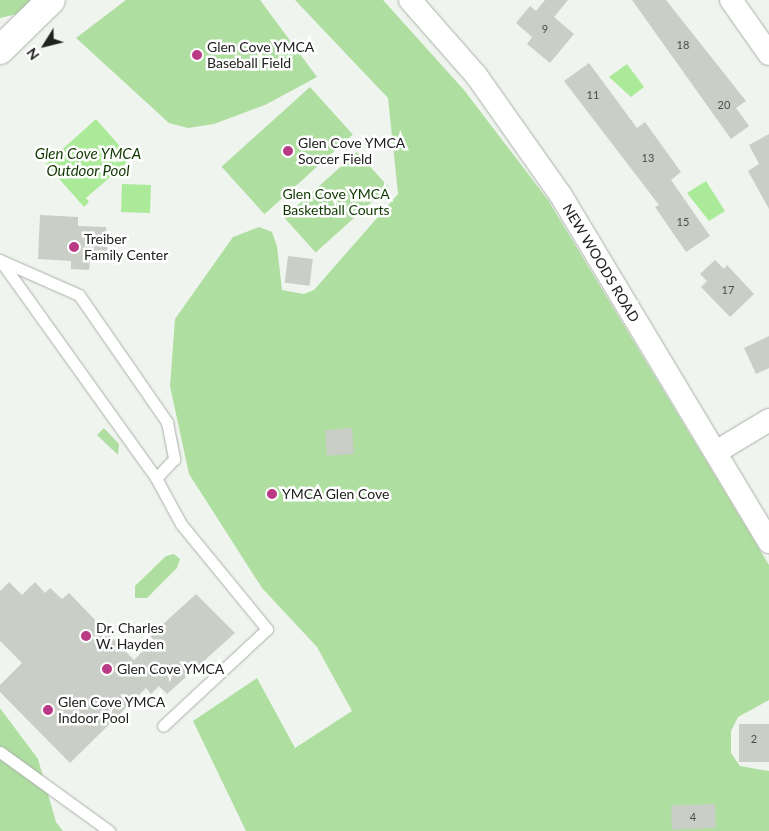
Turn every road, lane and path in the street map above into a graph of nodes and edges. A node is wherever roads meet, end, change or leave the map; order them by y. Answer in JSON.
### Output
{"nodes":[{"id":1,"x":50,"y":0,"type":"edge"},
{"id":2,"x":410,"y":0,"type":"edge"},
{"id":3,"x":731,"y":0,"type":"edge"},
{"id":4,"x":0,"y":50,"type":"edge"},
{"id":5,"x":769,"y":54,"type":"edge"},
{"id":6,"x":0,"y":260,"type":"edge"},
{"id":7,"x":769,"y":420,"type":"edge"},
{"id":8,"x":716,"y":452,"type":"junction"},
{"id":9,"x":156,"y":478,"type":"junction"},
{"id":10,"x":769,"y":542,"type":"edge"},
{"id":11,"x":163,"y":726,"type":"dead end"},
{"id":12,"x":0,"y":751,"type":"edge"},
{"id":13,"x":108,"y":831,"type":"edge"}],
"edges":[{"from":1,"to":4,"type":"street"},
{"from":2,"to":8,"type":"street","name":"NEW WOODS ROAD"},
{"from":3,"to":5,"type":"street"},
{"from":6,"to":9,"type":"lane"},
{"from":6,"to":9,"type":"lane"},
{"from":7,"to":8,"type":"street"},
{"from":8,"to":10,"type":"street","name":"NEW WOODS ROAD"},
{"from":9,"to":11,"type":"lane"},
{"from":12,"to":13,"type":"lane"}]}
